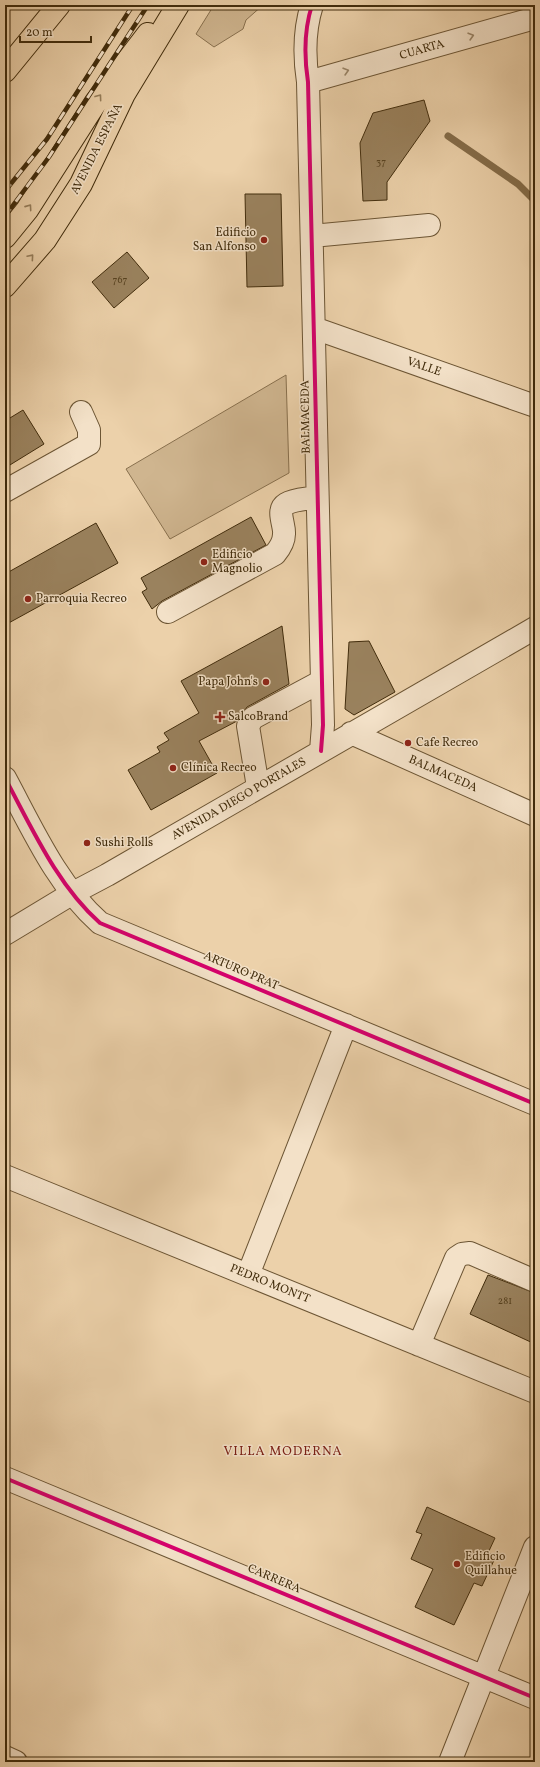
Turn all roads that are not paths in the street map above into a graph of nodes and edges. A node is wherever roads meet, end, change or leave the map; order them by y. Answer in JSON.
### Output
{"nodes":[{"id":1,"x":59,"y":5,"type":"edge"},
{"id":2,"x":173,"y":5,"type":"edge"},
{"id":3,"x":178,"y":5,"type":"edge"},
{"id":4,"x":312,"y":5,"type":"edge"},
{"id":5,"x":535,"y":18,"type":"edge"},
{"id":6,"x":5,"y":71,"type":"edge"},
{"id":7,"x":308,"y":82,"type":"junction"},
{"id":8,"x":429,"y":225,"type":"dead end"},
{"id":9,"x":312,"y":236,"type":"junction"},
{"id":10,"x":5,"y":237,"type":"edge"},
{"id":11,"x":5,"y":286,"type":"edge"},
{"id":12,"x":314,"y":328,"type":"junction"},
{"id":13,"x":535,"y":406,"type":"edge"},
{"id":14,"x":81,"y":412,"type":"dead end"},
{"id":15,"x":5,"y":491,"type":"edge"},
{"id":16,"x":318,"y":497,"type":"junction"},
{"id":17,"x":168,"y":612,"type":"dead end"},
{"id":18,"x":535,"y":628,"type":"edge"},
{"id":19,"x":322,"y":681,"type":"junction"},
{"id":20,"x":351,"y":734,"type":"junction"},
{"id":21,"x":321,"y":751,"type":"junction"},
{"id":22,"x":5,"y":778,"type":"edge"},
{"id":23,"x":258,"y":787,"type":"junction"},
{"id":24,"x":535,"y":815,"type":"edge"},
{"id":25,"x":72,"y":893,"type":"junction"},
{"id":26,"x":5,"y":934,"type":"edge"},
{"id":27,"x":346,"y":1025,"type":"junction"},
{"id":28,"x":535,"y":1104,"type":"edge"},
{"id":29,"x":5,"y":1176,"type":"edge"},
{"id":30,"x":248,"y":1275,"type":"junction"},
{"id":31,"x":535,"y":1281,"type":"edge"},
{"id":32,"x":419,"y":1345,"type":"junction"},
{"id":33,"x":535,"y":1392,"type":"edge"},
{"id":34,"x":5,"y":1478,"type":"edge"},
{"id":35,"x":535,"y":1547,"type":"edge"},
{"id":36,"x":484,"y":1677,"type":"junction"},
{"id":37,"x":535,"y":1698,"type":"edge"},
{"id":38,"x":5,"y":1757,"type":"edge"},
{"id":39,"x":16,"y":1762,"type":"edge"},
{"id":40,"x":450,"y":1762,"type":"edge"}],
"edges":[{"from":1,"to":6,"type":"main road"},
{"from":10,"to":2,"type":"main road","name":"AVENIDA ESPAÑA","one_way":true},
{"from":11,"to":3,"type":"main road","name":"AVENIDA ESPAÑA","one_way":true},
{"from":4,"to":7,"type":"street","name":"BALMACEDA"},
{"from":7,"to":5,"type":"street","name":"CUARTA","one_way":true},
{"from":7,"to":9,"type":"street","name":"BALMACEDA"},
{"from":8,"to":9,"type":"street"},
{"from":9,"to":12,"type":"street","name":"BALMACEDA"},
{"from":12,"to":13,"type":"street","name":"VALLE"},
{"from":12,"to":16,"type":"street","name":"BALMACEDA"},
{"from":14,"to":15,"type":"street"},
{"from":16,"to":17,"type":"street"},
{"from":16,"to":19,"type":"street","name":"BALMACEDA"},
{"from":18,"to":20,"type":"street","name":"AVENIDA DIEGO PORTALES"},
{"from":19,"to":21,"type":"street","name":"BALMACEDA"},
{"from":19,"to":23,"type":"street"},
{"from":20,"to":21,"type":"street","name":"AVENIDA DIEGO PORTALES"},
{"from":20,"to":24,"type":"street","name":"BALMACEDA"},
{"from":21,"to":23,"type":"street","name":"AVENIDA DIEGO PORTALES"},
{"from":22,"to":25,"type":"street","name":"ARTURO PRAT"},
{"from":23,"to":25,"type":"street","name":"AVENIDA DIEGO PORTALES"},
{"from":25,"to":26,"type":"street","name":"AVENIDA DIEGO PORTALES"},
{"from":25,"to":27,"type":"street","name":"ARTURO PRAT"},
{"from":27,"to":28,"type":"street","name":"ARTURO PRAT"},
{"from":27,"to":30,"type":"street"},
{"from":29,"to":30,"type":"street","name":"PEDRO MONTT"},
{"from":30,"to":32,"type":"street","name":"PEDRO MONTT"},
{"from":31,"to":32,"type":"street"},
{"from":32,"to":33,"type":"street","name":"PEDRO MONTT"},
{"from":34,"to":36,"type":"street","name":"CARRERA"},
{"from":35,"to":36,"type":"street"},
{"from":36,"to":37,"type":"street","name":"CARRERA"},
{"from":36,"to":40,"type":"street"},
{"from":38,"to":39,"type":"street"}]}
